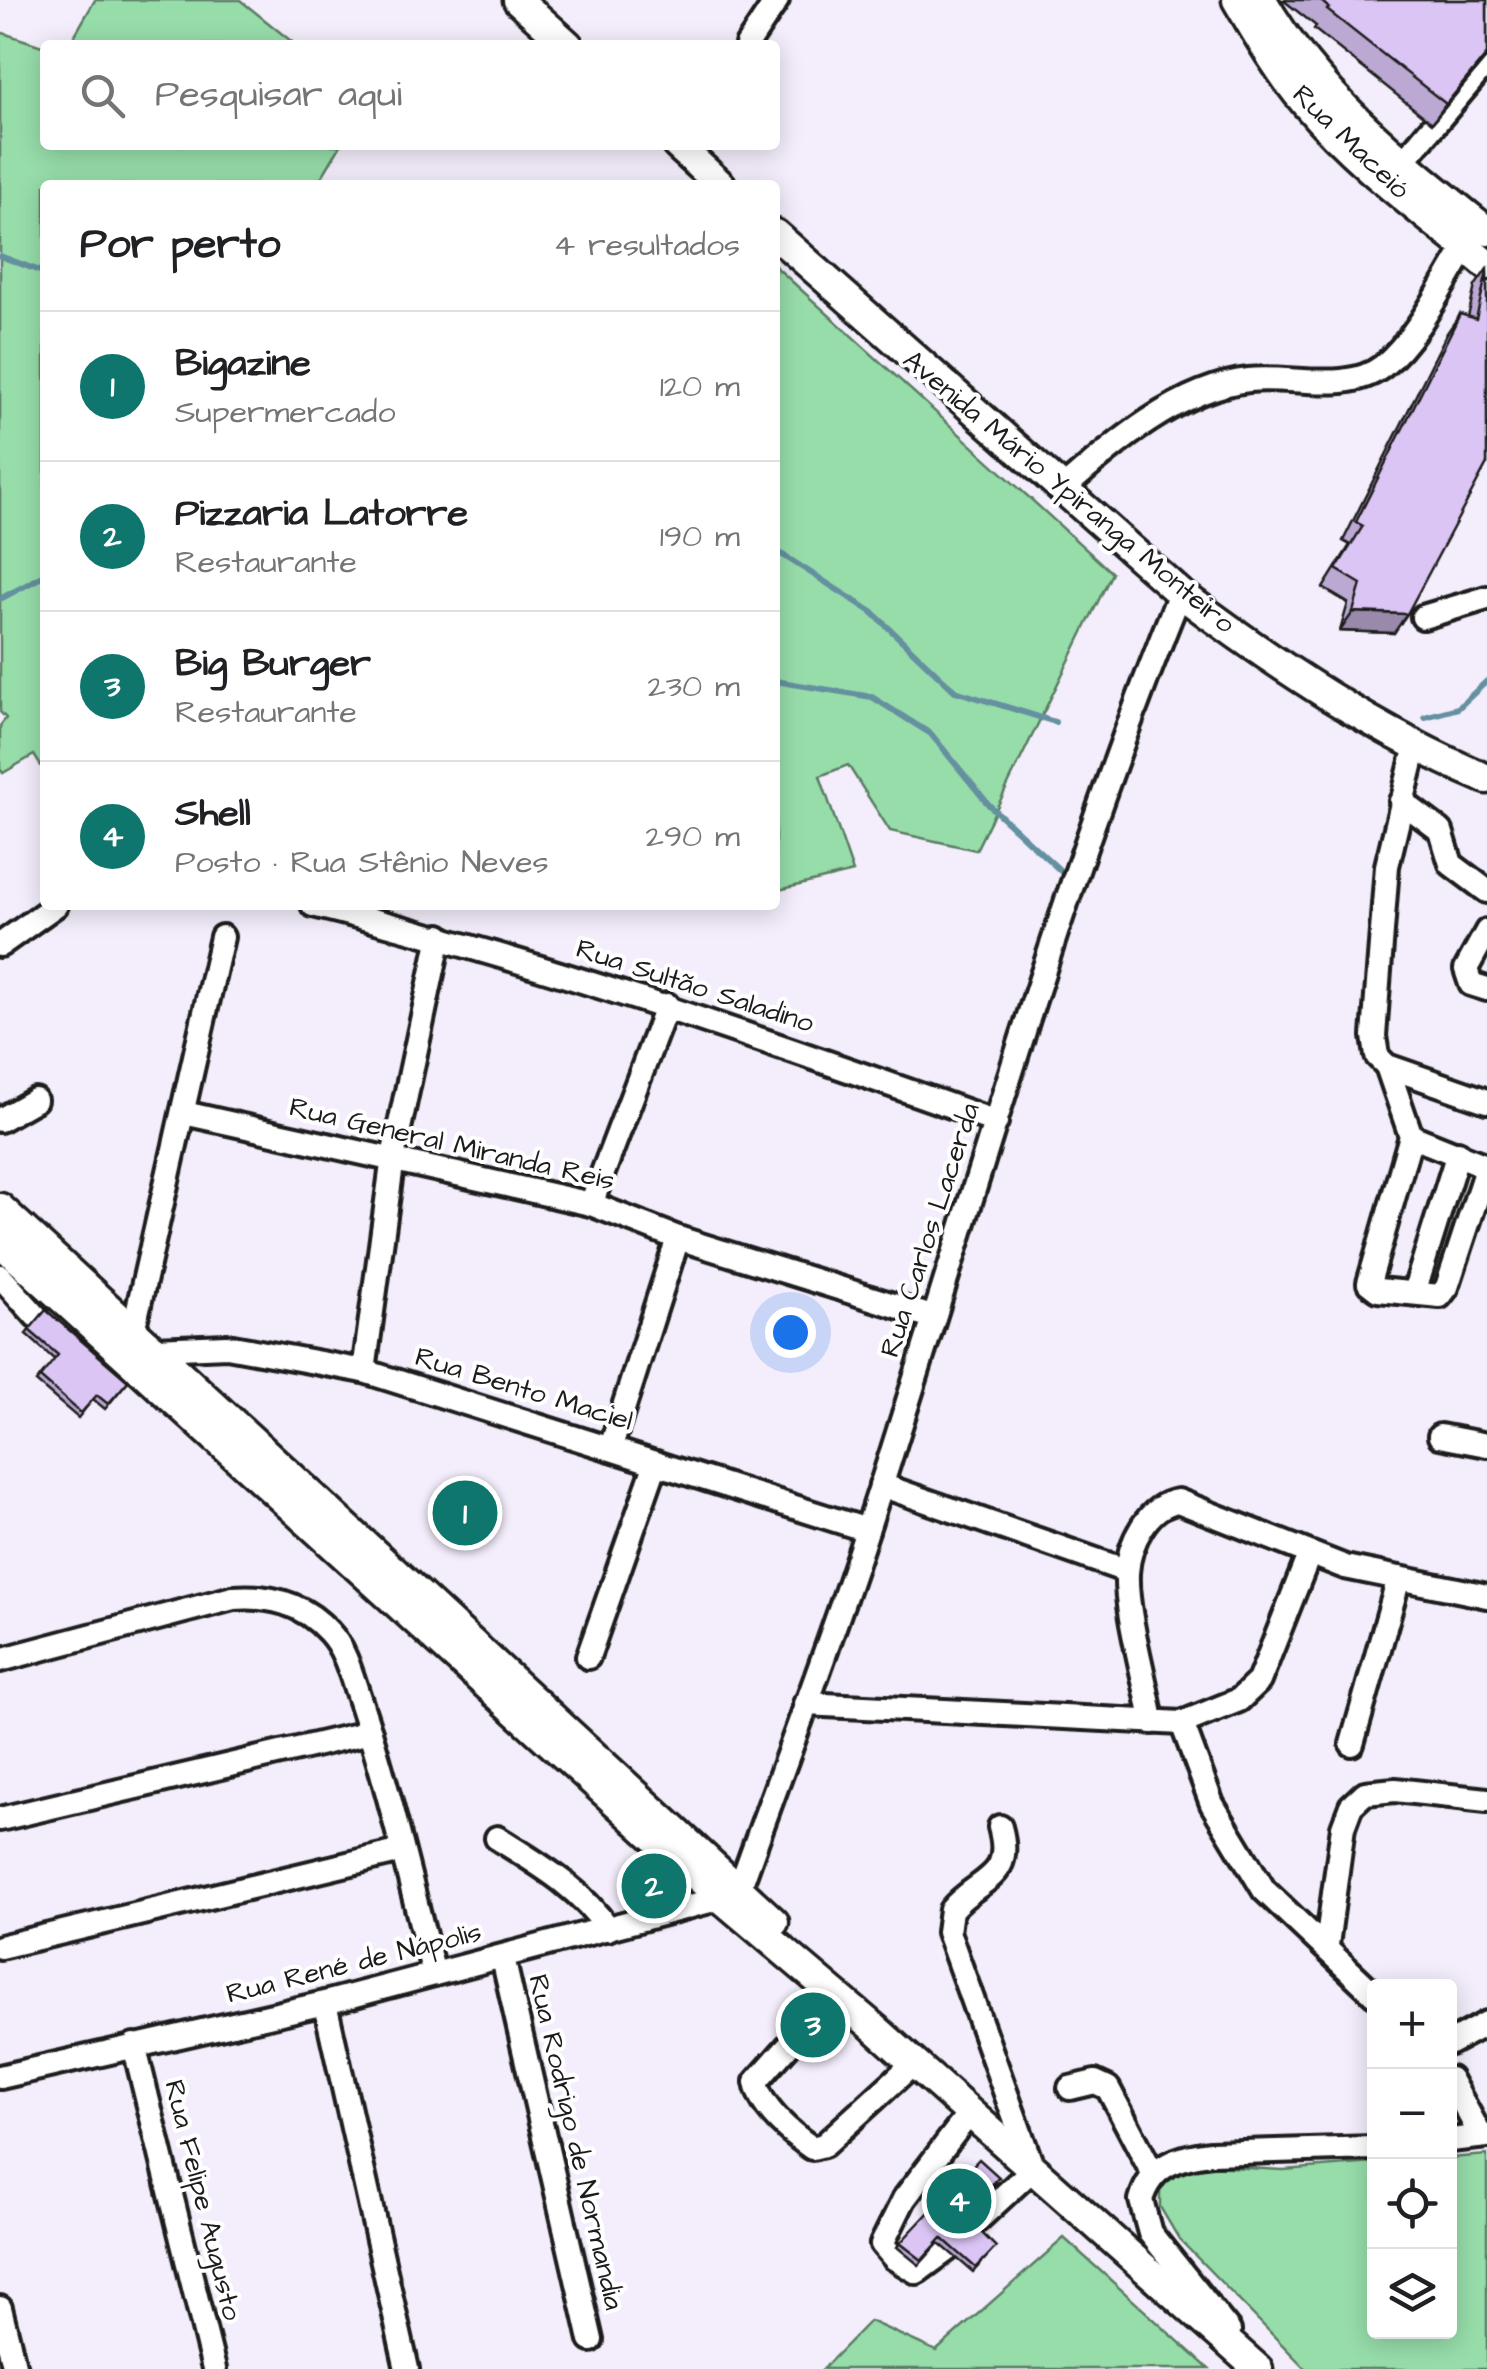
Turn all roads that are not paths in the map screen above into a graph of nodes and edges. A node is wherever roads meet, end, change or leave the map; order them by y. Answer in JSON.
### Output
{"nodes":[{"id":1,"x":518,"y":0,"type":"edge"},
{"id":2,"x":777,"y":0,"type":"edge"},
{"id":3,"x":1237,"y":0,"type":"edge"},
{"id":4,"x":1262,"y":0,"type":"edge"},
{"id":5,"x":562,"y":40,"type":"edge"},
{"id":6,"x":750,"y":40,"type":"edge"},
{"id":7,"x":1487,"y":62,"type":"edge"},
{"id":8,"x":683,"y":150,"type":"edge"},
{"id":9,"x":1402,"y":164,"type":"junction"},
{"id":10,"x":716,"y":180,"type":"edge"},
{"id":11,"x":780,"y":238,"type":"edge"},
{"id":12,"x":1480,"y":248,"type":"edge"},
{"id":13,"x":1061,"y":491,"type":"junction"},
{"id":14,"x":1180,"y":592,"type":"junction"},
{"id":15,"x":1487,"y":598,"type":"edge"},
{"id":16,"x":1423,"y":617,"type":"dead end"},
{"id":17,"x":1416,"y":745,"type":"junction"},
{"id":18,"x":1487,"y":779,"type":"edge"},
{"id":19,"x":1401,"y":800,"type":"junction"},
{"id":20,"x":1487,"y":891,"type":"edge"},
{"id":21,"x":49,"y":910,"type":"edge"},
{"id":22,"x":333,"y":910,"type":"edge"},
{"id":23,"x":1487,"y":931,"type":"edge"},
{"id":24,"x":440,"y":936,"type":"junction"},
{"id":25,"x":222,"y":937,"type":"dead end"},
{"id":26,"x":0,"y":945,"type":"edge"},
{"id":27,"x":1487,"y":990,"type":"edge"},
{"id":28,"x":667,"y":1005,"type":"junction"},
{"id":29,"x":1387,"y":1066,"type":"junction"},
{"id":30,"x":34,"y":1100,"type":"dead end"},
{"id":31,"x":1487,"y":1101,"type":"edge"},
{"id":32,"x":184,"y":1113,"type":"junction"},
{"id":33,"x":0,"y":1120,"type":"edge"},
{"id":34,"x":996,"y":1122,"type":"junction"},
{"id":35,"x":1411,"y":1136,"type":"junction"},
{"id":36,"x":393,"y":1157,"type":"junction"},
{"id":37,"x":591,"y":1204,"type":"junction"},
{"id":38,"x":0,"y":1208,"type":"edge"},
{"id":39,"x":678,"y":1238,"type":"junction"},
{"id":40,"x":0,"y":1242,"type":"edge"},
{"id":41,"x":18,"y":1274,"type":"edge"},
{"id":42,"x":932,"y":1317,"type":"junction"},
{"id":43,"x":155,"y":1350,"type":"junction"},
{"id":44,"x":123,"y":1354,"type":"junction"},
{"id":45,"x":364,"y":1371,"type":"junction"},
{"id":46,"x":1440,"y":1436,"type":"dead end"},
{"id":47,"x":1487,"y":1445,"type":"edge"},
{"id":48,"x":612,"y":1446,"type":"junction"},
{"id":49,"x":656,"y":1463,"type":"junction"},
{"id":50,"x":881,"y":1486,"type":"junction"},
{"id":51,"x":867,"y":1530,"type":"junction"},
{"id":52,"x":1309,"y":1555,"type":"junction"},
{"id":53,"x":1127,"y":1571,"type":"junction"},
{"id":54,"x":1399,"y":1578,"type":"junction"},
{"id":55,"x":398,"y":1589,"type":"junction"},
{"id":56,"x":1487,"y":1596,"type":"edge"},
{"id":57,"x":588,"y":1657,"type":"dead end"},
{"id":58,"x":0,"y":1660,"type":"edge"},
{"id":59,"x":805,"y":1704,"type":"junction"},
{"id":60,"x":1152,"y":1722,"type":"junction"},
{"id":61,"x":1182,"y":1723,"type":"junction"},
{"id":62,"x":370,"y":1732,"type":"junction"},
{"id":63,"x":1352,"y":1744,"type":"dead end"},
{"id":64,"x":1487,"y":1800,"type":"edge"},
{"id":65,"x":0,"y":1819,"type":"edge"},
{"id":66,"x":1000,"y":1827,"type":"dead end"},
{"id":67,"x":497,"y":1838,"type":"dead end"},
{"id":68,"x":402,"y":1852,"type":"junction"},
{"id":69,"x":730,"y":1892,"type":"junction"},
{"id":70,"x":608,"y":1929,"type":"junction"},
{"id":71,"x":1327,"y":1946,"type":"junction"},
{"id":72,"x":0,"y":1947,"type":"edge"},
{"id":73,"x":503,"y":1958,"type":"junction"},
{"id":74,"x":434,"y":1974,"type":"junction"},
{"id":75,"x":1367,"y":1987,"type":"edge"},
{"id":76,"x":834,"y":1994,"type":"junction"},
{"id":77,"x":325,"y":2003,"type":"junction"},
{"id":78,"x":1487,"y":2024,"type":"edge"},
{"id":79,"x":878,"y":2031,"type":"junction"},
{"id":80,"x":1457,"y":2039,"type":"edge"},
{"id":81,"x":134,"y":2046,"type":"junction"},
{"id":82,"x":914,"y":2062,"type":"junction"},
{"id":83,"x":0,"y":2078,"type":"edge"},
{"id":84,"x":1070,"y":2088,"type":"dead end"},
{"id":85,"x":1457,"y":2092,"type":"edge"},
{"id":86,"x":969,"y":2114,"type":"junction"},
{"id":87,"x":1484,"y":2136,"type":"edge"},
{"id":88,"x":1457,"y":2139,"type":"edge"},
{"id":89,"x":1367,"y":2148,"type":"edge"},
{"id":90,"x":1033,"y":2169,"type":"junction"},
{"id":91,"x":1153,"y":2174,"type":"junction"},
{"id":92,"x":969,"y":2228,"type":"edge"},
{"id":93,"x":947,"y":2250,"type":"edge"},
{"id":94,"x":0,"y":2308,"type":"edge"},
{"id":95,"x":591,"y":2340,"type":"dead end"},
{"id":96,"x":15,"y":2369,"type":"edge"},
{"id":97,"x":214,"y":2369,"type":"edge"},
{"id":98,"x":408,"y":2369,"type":"edge"},
{"id":99,"x":1259,"y":2369,"type":"edge"}],
"edges":[{"from":1,"to":5,"type":"main road"},
{"from":2,"to":6,"type":"street"},
{"from":3,"to":12,"type":"main road","name":"Rua Maceió"},
{"from":4,"to":9,"type":"main road","name":"Rua Maceió"},
{"from":7,"to":9,"type":"street"},
{"from":8,"to":10,"type":"main road"},
{"from":9,"to":12,"type":"main road","name":"Rua Maceió"},
{"from":11,"to":13,"type":"main road","name":"Avenida Mário Ypiranga Monteiro"},
{"from":12,"to":13,"type":"street"},
{"from":13,"to":14,"type":"main road","name":"Avenida Mário Ypiranga Monteiro"},
{"from":14,"to":17,"type":"main road","name":"Avenida Mário Ypiranga Monteiro"},
{"from":14,"to":34,"type":"street","name":"Rua Carlos Lacerda"},
{"from":15,"to":16,"type":"street"},
{"from":17,"to":18,"type":"main road","name":"Avenida Mário Ypiranga Monteiro"},
{"from":17,"to":19,"type":"street"},
{"from":19,"to":20,"type":"street"},
{"from":19,"to":29,"type":"street"},
{"from":21,"to":26,"type":"street"},
{"from":22,"to":24,"type":"street","name":"Rua Sultão Saladino"},
{"from":23,"to":27,"type":"street"},
{"from":24,"to":28,"type":"street","name":"Rua Sultão Saladino"},
{"from":24,"to":36,"type":"street"},
{"from":25,"to":32,"type":"street"},
{"from":28,"to":34,"type":"street","name":"Rua Sultão Saladino"},
{"from":28,"to":37,"type":"street"},
{"from":29,"to":31,"type":"street"},
{"from":29,"to":35,"type":"street"},
{"from":30,"to":33,"type":"street"},
{"from":32,"to":36,"type":"street","name":"Rua General Miranda Reis"},
{"from":32,"to":44,"type":"street"},
{"from":34,"to":42,"type":"street","name":"Rua Carlos Lacerda"},
{"from":35,"to":35,"type":"street"},
{"from":36,"to":37,"type":"street","name":"Rua General Miranda Reis"},
{"from":36,"to":45,"type":"street"},
{"from":37,"to":39,"type":"street","name":"Rua General Miranda Reis"},
{"from":38,"to":44,"type":"main road"},
{"from":39,"to":42,"type":"street","name":"Rua General Miranda Reis"},
{"from":39,"to":48,"type":"street"},
{"from":40,"to":41,"type":"main road"},
{"from":41,"to":41,"type":"street"},
{"from":41,"to":44,"type":"main road"},
{"from":42,"to":50,"type":"street","name":"Rua Carlos Lacerda"},
{"from":43,"to":44,"type":"main road"},
{"from":43,"to":45,"type":"street","name":"Rua Bento Maciel"},
{"from":43,"to":55,"type":"main road"},
{"from":44,"to":55,"type":"main road"},
{"from":45,"to":48,"type":"street","name":"Rua Bento Maciel"},
{"from":46,"to":47,"type":"street"},
{"from":48,"to":49,"type":"street","name":"Rua Bento Maciel"},
{"from":49,"to":51,"type":"street","name":"Rua Bento Maciel"},
{"from":49,"to":57,"type":"street"},
{"from":50,"to":51,"type":"street","name":"Rua Carlos Lacerda"},
{"from":50,"to":53,"type":"street"},
{"from":51,"to":59,"type":"street","name":"Rua Carlos Lacerda"},
{"from":52,"to":53,"type":"street"},
{"from":52,"to":54,"type":"street"},
{"from":52,"to":61,"type":"street"},
{"from":53,"to":60,"type":"street"},
{"from":54,"to":56,"type":"street"},
{"from":54,"to":63,"type":"street"},
{"from":55,"to":69,"type":"main road"},
{"from":58,"to":62,"type":"street"},
{"from":59,"to":60,"type":"street"},
{"from":59,"to":69,"type":"street","name":"Rua Carlos Lacerda"},
{"from":60,"to":61,"type":"street"},
{"from":61,"to":71,"type":"street"},
{"from":62,"to":65,"type":"street"},
{"from":62,"to":68,"type":"street"},
{"from":64,"to":71,"type":"street"},
{"from":66,"to":90,"type":"street"},
{"from":67,"to":70,"type":"street"},
{"from":68,"to":72,"type":"street"},
{"from":68,"to":74,"type":"street"},
{"from":69,"to":70,"type":"street","name":"Rua René de Nápolis"},
{"from":69,"to":76,"type":"main road"},
{"from":69,"to":79,"type":"main road"},
{"from":70,"to":73,"type":"street","name":"Rua René de Nápolis"},
{"from":71,"to":75,"type":"street"},
{"from":73,"to":74,"type":"street","name":"Rua René de Nápolis"},
{"from":73,"to":95,"type":"street","name":"Rua Rodrigo de Normandia"},
{"from":74,"to":77,"type":"street","name":"Rua René de Nápolis"},
{"from":76,"to":79,"type":"main road"},
{"from":76,"to":82,"type":"street"},
{"from":77,"to":81,"type":"street","name":"Rua René de Nápolis"},
{"from":77,"to":98,"type":"street"},
{"from":78,"to":80,"type":"street"},
{"from":79,"to":82,"type":"main road"},
{"from":81,"to":83,"type":"street","name":"Rua René de Nápolis"},
{"from":81,"to":97,"type":"street","name":"Rua Felipe Augusto"},
{"from":82,"to":86,"type":"main road"},
{"from":84,"to":91,"type":"street"},
{"from":85,"to":87,"type":"street"},
{"from":86,"to":90,"type":"main road"},
{"from":86,"to":93,"type":"street"},
{"from":87,"to":88,"type":"street"},
{"from":89,"to":91,"type":"street"},
{"from":90,"to":92,"type":"street"},
{"from":90,"to":99,"type":"main road"},
{"from":91,"to":99,"type":"street"},
{"from":94,"to":96,"type":"street"}]}
